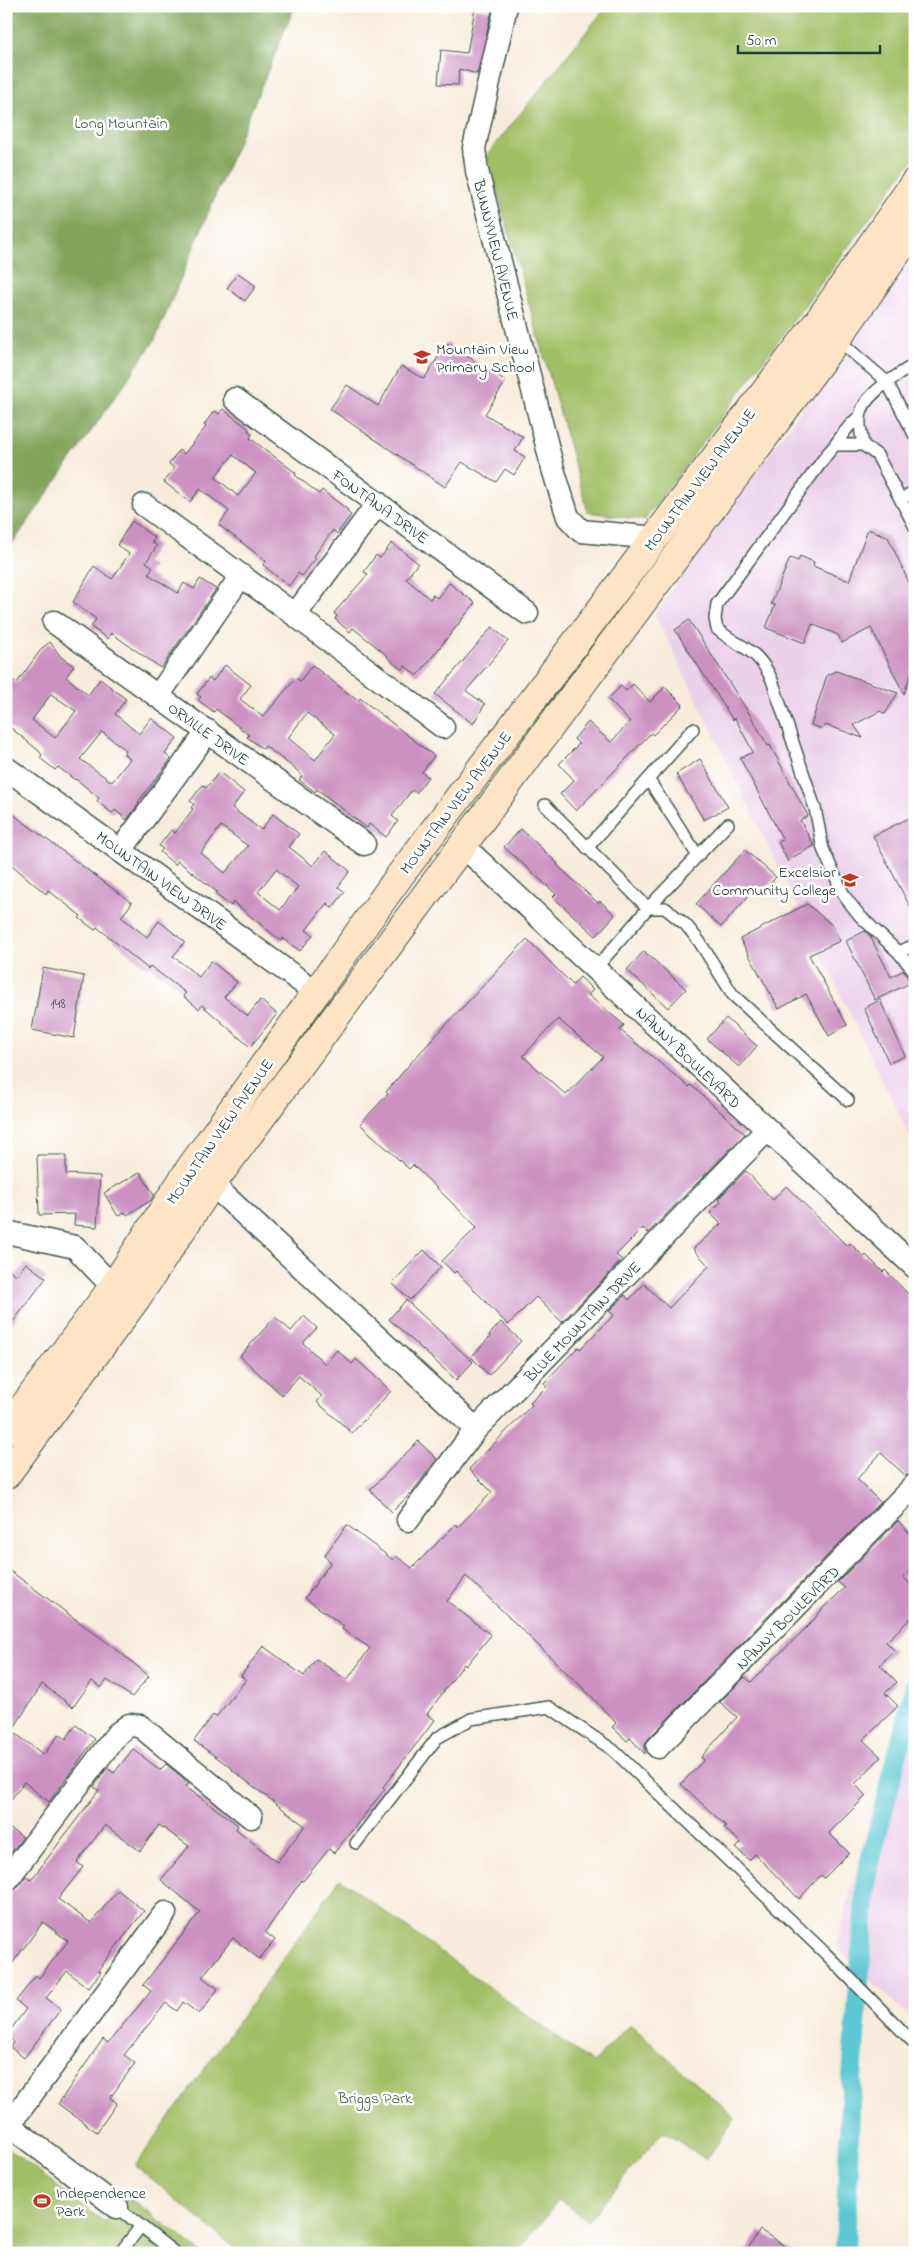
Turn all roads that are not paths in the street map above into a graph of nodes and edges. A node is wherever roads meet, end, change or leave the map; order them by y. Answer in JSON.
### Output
{"nodes":[{"id":1,"x":506,"y":6,"type":"edge"},
{"id":2,"x":915,"y":182,"type":"edge"},
{"id":3,"x":915,"y":227,"type":"edge"},
{"id":4,"x":837,"y":339,"type":"junction"},
{"id":5,"x":915,"y":364,"type":"edge"},
{"id":6,"x":887,"y":382,"type":"junction"},
{"id":7,"x":235,"y":399,"type":"dead end"},
{"id":8,"x":860,"y":416,"type":"junction"},
{"id":9,"x":915,"y":436,"type":"edge"},
{"id":10,"x":836,"y":445,"type":"junction"},
{"id":11,"x":863,"y":445,"type":"junction"},
{"id":12,"x":915,"y":491,"type":"edge"},
{"id":13,"x":901,"y":498,"type":"junction"},
{"id":14,"x":378,"y":503,"type":"junction"},
{"id":15,"x":144,"y":505,"type":"dead end"},
{"id":16,"x":915,"y":527,"type":"edge"},
{"id":17,"x":656,"y":538,"type":"junction"},
{"id":18,"x":242,"y":576,"type":"junction"},
{"id":19,"x":527,"y":613,"type":"dead end"},
{"id":20,"x":296,"y":615,"type":"junction"},
{"id":21,"x":54,"y":622,"type":"dead end"},
{"id":22,"x":158,"y":696,"type":"junction"},
{"id":23,"x":443,"y":727,"type":"dead end"},
{"id":24,"x":692,"y":729,"type":"dead end"},
{"id":25,"x":208,"y":731,"type":"junction"},
{"id":26,"x":6,"y":768,"type":"edge"},
{"id":27,"x":648,"y":779,"type":"junction"},
{"id":28,"x":544,"y":804,"type":"dead end"},
{"id":29,"x":728,"y":824,"type":"dead end"},
{"id":30,"x":364,"y":844,"type":"dead end"},
{"id":31,"x":463,"y":846,"type":"junction"},
{"id":32,"x":587,"y":848,"type":"junction"},
{"id":33,"x":121,"y":850,"type":"junction"},
{"id":34,"x":698,"y":856,"type":"junction"},
{"id":35,"x":387,"y":895,"type":"junction"},
{"id":36,"x":648,"y":908,"type":"junction"},
{"id":37,"x":414,"y":910,"type":"junction"},
{"id":38,"x":915,"y":945,"type":"edge"},
{"id":39,"x":898,"y":952,"type":"junction"},
{"id":40,"x":596,"y":968,"type":"junction"},
{"id":41,"x":915,"y":972,"type":"edge"},
{"id":42,"x":318,"y":993,"type":"junction"},
{"id":43,"x":848,"y":1100,"type":"dead end"},
{"id":44,"x":766,"y":1130,"type":"junction"},
{"id":45,"x":211,"y":1141,"type":"junction"},
{"id":46,"x":234,"y":1155,"type":"junction"},
{"id":47,"x":212,"y":1184,"type":"junction"},
{"id":48,"x":6,"y":1232,"type":"edge"},
{"id":49,"x":915,"y":1268,"type":"edge"},
{"id":50,"x":114,"y":1286,"type":"junction"},
{"id":51,"x":476,"y":1429,"type":"junction"},
{"id":52,"x":6,"y":1430,"type":"edge"},
{"id":53,"x":6,"y":1475,"type":"edge"},
{"id":54,"x":915,"y":1486,"type":"edge"},
{"id":55,"x":408,"y":1520,"type":"dead end"},
{"id":56,"x":658,"y":1747,"type":"dead end"},
{"id":57,"x":251,"y":1817,"type":"dead end"},
{"id":58,"x":356,"y":1843,"type":"dead end"},
{"id":59,"x":6,"y":1881,"type":"edge"},
{"id":60,"x":165,"y":1913,"type":"dead end"},
{"id":61,"x":914,"y":2045,"type":"edge"},
{"id":62,"x":8,"y":2124,"type":"edge"},
{"id":63,"x":117,"y":2207,"type":"joint"},
{"id":64,"x":141,"y":2226,"type":"junction"},
{"id":65,"x":120,"y":2253,"type":"edge"},
{"id":66,"x":175,"y":2253,"type":"edge"}],
"edges":[{"from":1,"to":17,"type":"street","name":"BUNNYVIEW AVENUE"},
{"from":2,"to":17,"type":"main road","name":"MOUNTAIN VIEW AVENUE"},
{"from":3,"to":4,"type":"main road","name":"MOUNTAIN VIEW AVENUE"},
{"from":4,"to":6,"type":"lane"},
{"from":4,"to":31,"type":"main road","name":"MOUNTAIN VIEW AVENUE"},
{"from":5,"to":6,"type":"lane"},
{"from":6,"to":8,"type":"lane"},
{"from":6,"to":9,"type":"lane"},
{"from":7,"to":14,"type":"street","name":"FONTANA DRIVE"},
{"from":8,"to":10,"type":"lane"},
{"from":8,"to":11,"type":"lane"},
{"from":10,"to":11,"type":"lane"},
{"from":10,"to":39,"type":"lane"},
{"from":11,"to":13,"type":"lane"},
{"from":12,"to":13,"type":"lane"},
{"from":13,"to":16,"type":"lane"},
{"from":14,"to":19,"type":"street","name":"FONTANA DRIVE"},
{"from":14,"to":20,"type":"street"},
{"from":15,"to":18,"type":"street"},
{"from":17,"to":35,"type":"main road","name":"MOUNTAIN VIEW AVENUE"},
{"from":18,"to":20,"type":"street"},
{"from":18,"to":22,"type":"street"},
{"from":20,"to":23,"type":"street"},
{"from":21,"to":22,"type":"street","name":"ORVILLE DRIVE"},
{"from":22,"to":25,"type":"street","name":"ORVILLE DRIVE"},
{"from":24,"to":27,"type":"lane"},
{"from":25,"to":30,"type":"street","name":"ORVILLE DRIVE"},
{"from":25,"to":33,"type":"street"},
{"from":26,"to":33,"type":"street","name":"MOUNTAIN VIEW DRIVE"},
{"from":27,"to":32,"type":"lane"},
{"from":27,"to":34,"type":"lane"},
{"from":28,"to":32,"type":"lane"},
{"from":29,"to":34,"type":"lane"},
{"from":31,"to":37,"type":"main road","name":"MOUNTAIN VIEW AVENUE"},
{"from":31,"to":40,"type":"street","name":"NANNY BOULEVARD"},
{"from":32,"to":36,"type":"lane"},
{"from":33,"to":42,"type":"street","name":"MOUNTAIN VIEW DRIVE"},
{"from":34,"to":36,"type":"lane"},
{"from":35,"to":37,"type":"main road"},
{"from":35,"to":42,"type":"main road","name":"MOUNTAIN VIEW AVENUE"},
{"from":36,"to":40,"type":"lane"},
{"from":36,"to":43,"type":"lane"},
{"from":37,"to":46,"type":"main road","name":"MOUNTAIN VIEW AVENUE"},
{"from":38,"to":39,"type":"lane"},
{"from":39,"to":41,"type":"lane"},
{"from":40,"to":44,"type":"street","name":"NANNY BOULEVARD"},
{"from":42,"to":45,"type":"main road","name":"MOUNTAIN VIEW AVENUE"},
{"from":44,"to":49,"type":"street","name":"NANNY BOULEVARD"},
{"from":44,"to":51,"type":"street","name":"BLUE MOUNTAIN DRIVE"},
{"from":45,"to":46,"type":"main road"},
{"from":45,"to":50,"type":"main road","name":"MOUNTAIN VIEW AVENUE"},
{"from":46,"to":47,"type":"main road","name":"MOUNTAIN VIEW AVENUE"},
{"from":47,"to":51,"type":"street"},
{"from":47,"to":53,"type":"main road","name":"MOUNTAIN VIEW AVENUE"},
{"from":48,"to":50,"type":"street"},
{"from":50,"to":52,"type":"main road","name":"MOUNTAIN VIEW AVENUE"},
{"from":51,"to":55,"type":"street","name":"BLUE MOUNTAIN DRIVE"},
{"from":54,"to":56,"type":"street","name":"NANNY BOULEVARD"},
{"from":57,"to":59,"type":"street"},
{"from":58,"to":61,"type":"lane"},
{"from":60,"to":62,"type":"street"},
{"from":62,"to":63,"type":"street"},
{"from":63,"to":64,"type":"lane"},
{"from":64,"to":65,"type":"lane"},
{"from":64,"to":66,"type":"lane"}]}
